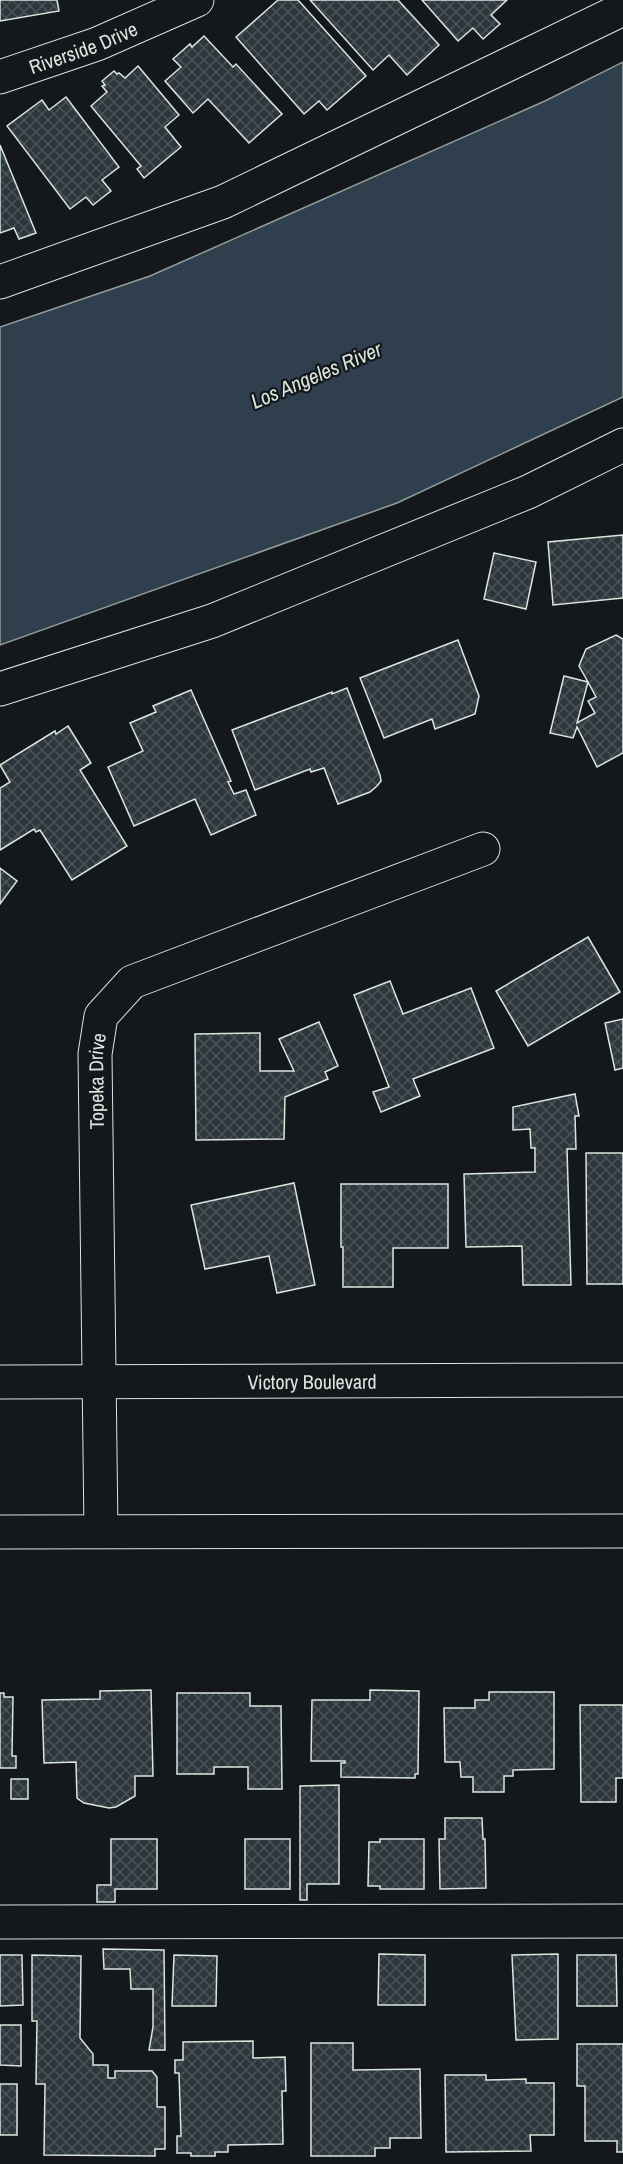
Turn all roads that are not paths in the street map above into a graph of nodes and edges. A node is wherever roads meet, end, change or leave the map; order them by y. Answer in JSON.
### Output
{"nodes":[{"id":1,"x":197,"y":0,"type":"edge"},
{"id":2,"x":623,"y":9,"type":"edge"},
{"id":3,"x":0,"y":77,"type":"edge"},
{"id":4,"x":0,"y":282,"type":"edge"},
{"id":5,"x":623,"y":445,"type":"edge"},
{"id":6,"x":0,"y":688,"type":"edge"},
{"id":7,"x":483,"y":849,"type":"dead end"},
{"id":8,"x":623,"y":1380,"type":"edge"},
{"id":9,"x":0,"y":1382,"type":"edge"},
{"id":10,"x":98,"y":1383,"type":"junction"},
{"id":11,"x":623,"y":1531,"type":"edge"},
{"id":12,"x":0,"y":1532,"type":"edge"},
{"id":13,"x":101,"y":1532,"type":"junction"},
{"id":14,"x":623,"y":1921,"type":"edge"},
{"id":15,"x":0,"y":1922,"type":"edge"}],
"edges":[{"from":1,"to":3,"type":"street","name":"Riverside Drive"},
{"from":2,"to":4,"type":"street"},
{"from":5,"to":6,"type":"street"},
{"from":7,"to":10,"type":"street","name":"Topeka Drive"},
{"from":8,"to":10,"type":"street","name":"Victory Boulevard"},
{"from":9,"to":10,"type":"street","name":"Victory Boulevard"},
{"from":10,"to":13,"type":"street","name":"Topeka Drive"},
{"from":11,"to":13,"type":"street"},
{"from":12,"to":13,"type":"street"},
{"from":14,"to":15,"type":"street"}]}
